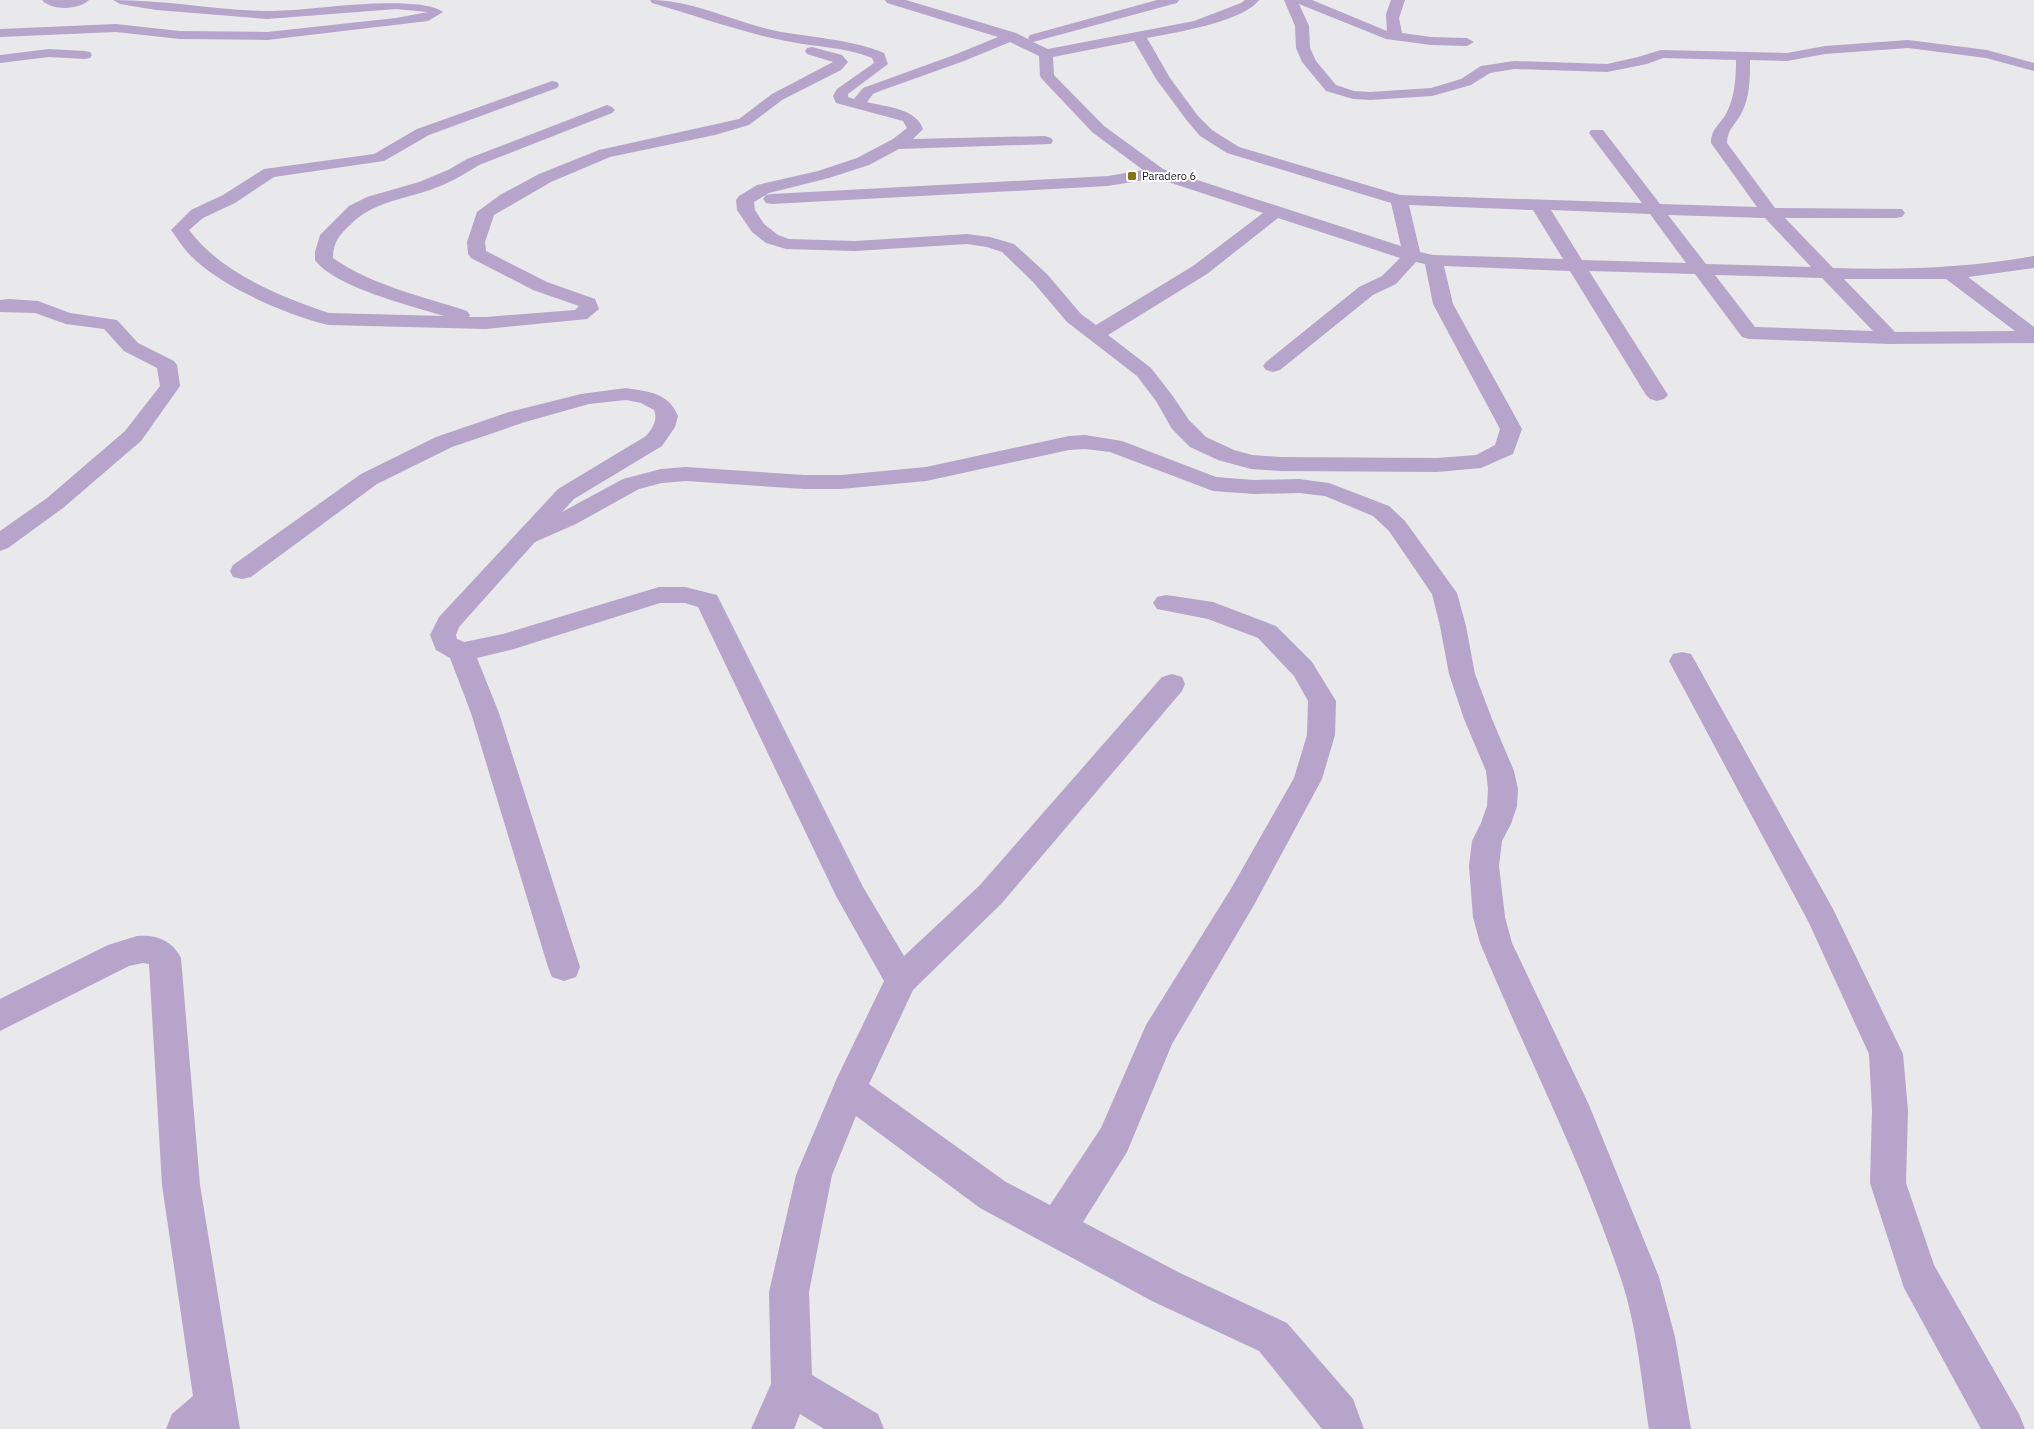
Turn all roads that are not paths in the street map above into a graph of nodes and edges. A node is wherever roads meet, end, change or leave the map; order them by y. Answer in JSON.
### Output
{"nodes":[{"id":1,"x":49,"y":0,"type":"edge"},
{"id":2,"x":82,"y":0,"type":"edge"},
{"id":3,"x":120,"y":0,"type":"edge"},
{"id":4,"x":657,"y":0,"type":"edge"},
{"id":5,"x":892,"y":0,"type":"edge"},
{"id":6,"x":1172,"y":0,"type":"edge"},
{"id":7,"x":1252,"y":0,"type":"edge"},
{"id":8,"x":1291,"y":0,"type":"edge"},
{"id":9,"x":1301,"y":0,"type":"edge"},
{"id":10,"x":1398,"y":0,"type":"edge"},
{"id":11,"x":0,"y":33,"type":"edge"},
{"id":12,"x":770,"y":34,"type":"junction"},
{"id":13,"x":1138,"y":34,"type":"junction"},
{"id":14,"x":1396,"y":36,"type":"junction"},
{"id":15,"x":1017,"y":39,"type":"junction"},
{"id":16,"x":1468,"y":42,"type":"dead end"},
{"id":17,"x":1046,"y":54,"type":"junction"},
{"id":18,"x":85,"y":55,"type":"dead end"},
{"id":19,"x":1743,"y":56,"type":"junction"},
{"id":20,"x":0,"y":59,"type":"edge"},
{"id":21,"x":2034,"y":67,"type":"edge"},
{"id":22,"x":552,"y":86,"type":"dead end"},
{"id":23,"x":857,"y":106,"type":"junction"},
{"id":24,"x":607,"y":110,"type":"dead end"},
{"id":25,"x":1597,"y":134,"type":"dead end"},
{"id":26,"x":1045,"y":141,"type":"dead end"},
{"id":27,"x":900,"y":144,"type":"junction"},
{"id":28,"x":1157,"y":173,"type":"junction"},
{"id":29,"x":745,"y":200,"type":"junction"},
{"id":30,"x":1399,"y":200,"type":"junction"},
{"id":31,"x":1538,"y":204,"type":"junction"},
{"id":32,"x":1656,"y":208,"type":"junction"},
{"id":33,"x":1275,"y":212,"type":"junction"},
{"id":34,"x":1770,"y":213,"type":"junction"},
{"id":35,"x":1896,"y":213,"type":"dead end"},
{"id":36,"x":1422,"y":258,"type":"junction"},
{"id":37,"x":2034,"y":262,"type":"edge"},
{"id":38,"x":1576,"y":266,"type":"junction"},
{"id":39,"x":1701,"y":269,"type":"junction"},
{"id":40,"x":1827,"y":273,"type":"junction"},
{"id":41,"x":1951,"y":273,"type":"junction"},
{"id":42,"x":0,"y":306,"type":"edge"},
{"id":43,"x":486,"y":323,"type":"junction"},
{"id":44,"x":1096,"y":334,"type":"junction"},
{"id":45,"x":2034,"y":337,"type":"edge"},
{"id":46,"x":1890,"y":338,"type":"junction"},
{"id":47,"x":1274,"y":366,"type":"dead end"},
{"id":48,"x":1657,"y":395,"type":"dead end"},
{"id":49,"x":524,"y":538,"type":"junction"},
{"id":50,"x":0,"y":543,"type":"edge"},
{"id":51,"x":242,"y":571,"type":"dead end"},
{"id":52,"x":1166,"y":603,"type":"dead end"},
{"id":53,"x":461,"y":652,"type":"junction"},
{"id":54,"x":1682,"y":662,"type":"dead end"},
{"id":55,"x":1172,"y":684,"type":"dead end"},
{"id":56,"x":564,"y":967,"type":"dead end"},
{"id":57,"x":901,"y":980,"type":"junction"},
{"id":58,"x":0,"y":1016,"type":"edge"},
{"id":59,"x":849,"y":1090,"type":"junction"},
{"id":60,"x":1057,"y":1229,"type":"junction"},
{"id":61,"x":792,"y":1386,"type":"junction"},
{"id":62,"x":207,"y":1420,"type":"edge"},
{"id":63,"x":772,"y":1429,"type":"edge"},
{"id":64,"x":863,"y":1429,"type":"edge"},
{"id":65,"x":1343,"y":1429,"type":"edge"},
{"id":66,"x":1670,"y":1429,"type":"edge"},
{"id":67,"x":2004,"y":1429,"type":"edge"}],
"edges":[{"from":1,"to":2,"type":"street"},
{"from":3,"to":11,"type":"street"},
{"from":4,"to":12,"type":"street"},
{"from":5,"to":15,"type":"street"},
{"from":6,"to":15,"type":"street"},
{"from":7,"to":13,"type":"street"},
{"from":8,"to":19,"type":"street"},
{"from":9,"to":14,"type":"street"},
{"from":10,"to":14,"type":"street"},
{"from":12,"to":23,"type":"street"},
{"from":12,"to":43,"type":"street"},
{"from":13,"to":17,"type":"street"},
{"from":13,"to":30,"type":"street"},
{"from":14,"to":16,"type":"street"},
{"from":15,"to":17,"type":"street"},
{"from":15,"to":23,"type":"street"},
{"from":17,"to":28,"type":"street"},
{"from":18,"to":20,"type":"street"},
{"from":19,"to":21,"type":"street"},
{"from":19,"to":34,"type":"street"},
{"from":22,"to":43,"type":"street"},
{"from":23,"to":27,"type":"street"},
{"from":24,"to":43,"type":"street"},
{"from":25,"to":32,"type":"street"},
{"from":26,"to":27,"type":"street"},
{"from":27,"to":29,"type":"street"},
{"from":28,"to":29,"type":"street"},
{"from":28,"to":33,"type":"street"},
{"from":29,"to":44,"type":"street"},
{"from":30,"to":31,"type":"street"},
{"from":30,"to":36,"type":"street"},
{"from":31,"to":32,"type":"street"},
{"from":31,"to":38,"type":"street"},
{"from":32,"to":34,"type":"street"},
{"from":32,"to":39,"type":"street"},
{"from":33,"to":36,"type":"street"},
{"from":33,"to":44,"type":"street"},
{"from":34,"to":35,"type":"street"},
{"from":34,"to":40,"type":"street"},
{"from":36,"to":38,"type":"street"},
{"from":36,"to":44,"type":"street"},
{"from":36,"to":47,"type":"street"},
{"from":37,"to":41,"type":"street"},
{"from":38,"to":39,"type":"street"},
{"from":38,"to":48,"type":"street"},
{"from":39,"to":40,"type":"street"},
{"from":39,"to":46,"type":"street"},
{"from":40,"to":41,"type":"street"},
{"from":40,"to":46,"type":"street"},
{"from":41,"to":45,"type":"street"},
{"from":42,"to":50,"type":"street"},
{"from":45,"to":46,"type":"street"},
{"from":49,"to":51,"type":"street"},
{"from":49,"to":53,"type":"street"},
{"from":49,"to":66,"type":"street"},
{"from":52,"to":60,"type":"street"},
{"from":53,"to":56,"type":"street"},
{"from":53,"to":57,"type":"street"},
{"from":54,"to":67,"type":"street"},
{"from":55,"to":57,"type":"street"},
{"from":57,"to":59,"type":"street"},
{"from":58,"to":62,"type":"street"},
{"from":59,"to":60,"type":"street"},
{"from":59,"to":61,"type":"street"},
{"from":60,"to":65,"type":"street"},
{"from":61,"to":63,"type":"street"},
{"from":61,"to":64,"type":"street"}]}
